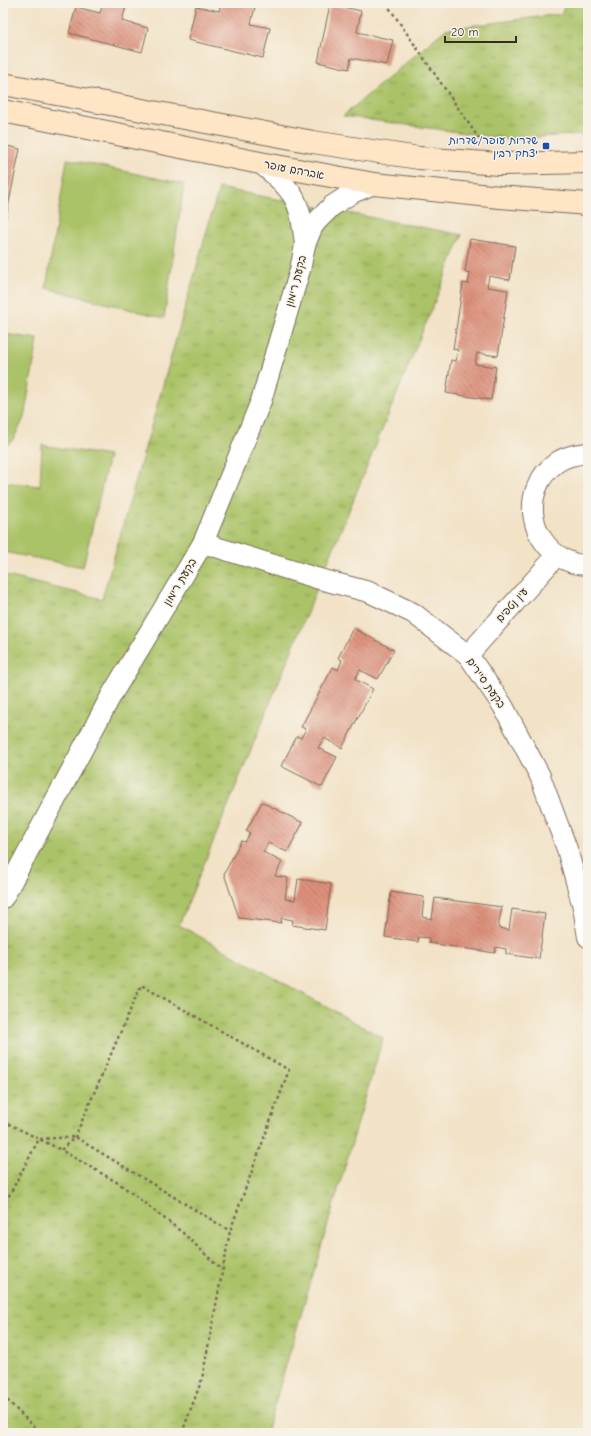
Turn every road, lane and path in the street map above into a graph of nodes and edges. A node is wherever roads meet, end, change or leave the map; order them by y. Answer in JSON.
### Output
{"nodes":[{"id":1,"x":386,"y":3,"type":"edge"},
{"id":2,"x":3,"y":84,"type":"edge"},
{"id":3,"x":3,"y":111,"type":"edge"},
{"id":4,"x":483,"y":143,"type":"dead end"},
{"id":5,"x":588,"y":162,"type":"edge"},
{"id":6,"x":260,"y":163,"type":"junction"},
{"id":7,"x":374,"y":184,"type":"junction"},
{"id":8,"x":588,"y":204,"type":"edge"},
{"id":9,"x":305,"y":245,"type":"junction"},
{"id":10,"x":588,"y":453,"type":"edge"},
{"id":11,"x":203,"y":543,"type":"junction"},
{"id":12,"x":557,"y":555,"type":"junction"},
{"id":13,"x":588,"y":564,"type":"edge"},
{"id":14,"x":468,"y":655,"type":"junction"},
{"id":15,"x":3,"y":898,"type":"edge"},
{"id":16,"x":588,"y":937,"type":"edge"},
{"id":17,"x":3,"y":1121,"type":"edge"},
{"id":18,"x":75,"y":1137,"type":"junction"},
{"id":19,"x":40,"y":1139,"type":"junction"},
{"id":20,"x":61,"y":1150,"type":"junction"},
{"id":21,"x":3,"y":1207,"type":"edge"},
{"id":22,"x":230,"y":1231,"type":"junction"},
{"id":23,"x":222,"y":1270,"type":"junction"},
{"id":24,"x":3,"y":1396,"type":"edge"},
{"id":25,"x":40,"y":1433,"type":"edge"},
{"id":26,"x":182,"y":1433,"type":"edge"}],
"edges":[{"from":1,"to":4,"type":"path"},
{"from":2,"to":5,"type":"street"},
{"from":3,"to":6,"type":"street","name":"אברהם עופר"},
{"from":6,"to":7,"type":"street","name":"אברהם עופר"},
{"from":6,"to":9,"type":"street","name":"בקעת רימון"},
{"from":7,"to":8,"type":"street","name":"אברהם עופר"},
{"from":7,"to":9,"type":"street","name":"בקעת רימון"},
{"from":9,"to":11,"type":"street","name":"בקעת רימון"},
{"from":10,"to":12,"type":"street"},
{"from":11,"to":14,"type":"street","name":"בקעת סיירים"},
{"from":11,"to":15,"type":"street","name":"בקעת רימון"},
{"from":12,"to":13,"type":"street"},
{"from":12,"to":14,"type":"street","name":"עין נטפים"},
{"from":14,"to":16,"type":"street","name":"בקעת סיירים"},
{"from":17,"to":19,"type":"path"},
{"from":18,"to":19,"type":"path"},
{"from":18,"to":20,"type":"path"},
{"from":18,"to":22,"type":"path"},
{"from":18,"to":22,"type":"path"},
{"from":19,"to":20,"type":"path"},
{"from":19,"to":21,"type":"path"},
{"from":20,"to":23,"type":"path"},
{"from":22,"to":23,"type":"path"},
{"from":23,"to":26,"type":"path"},
{"from":24,"to":25,"type":"path"}]}
